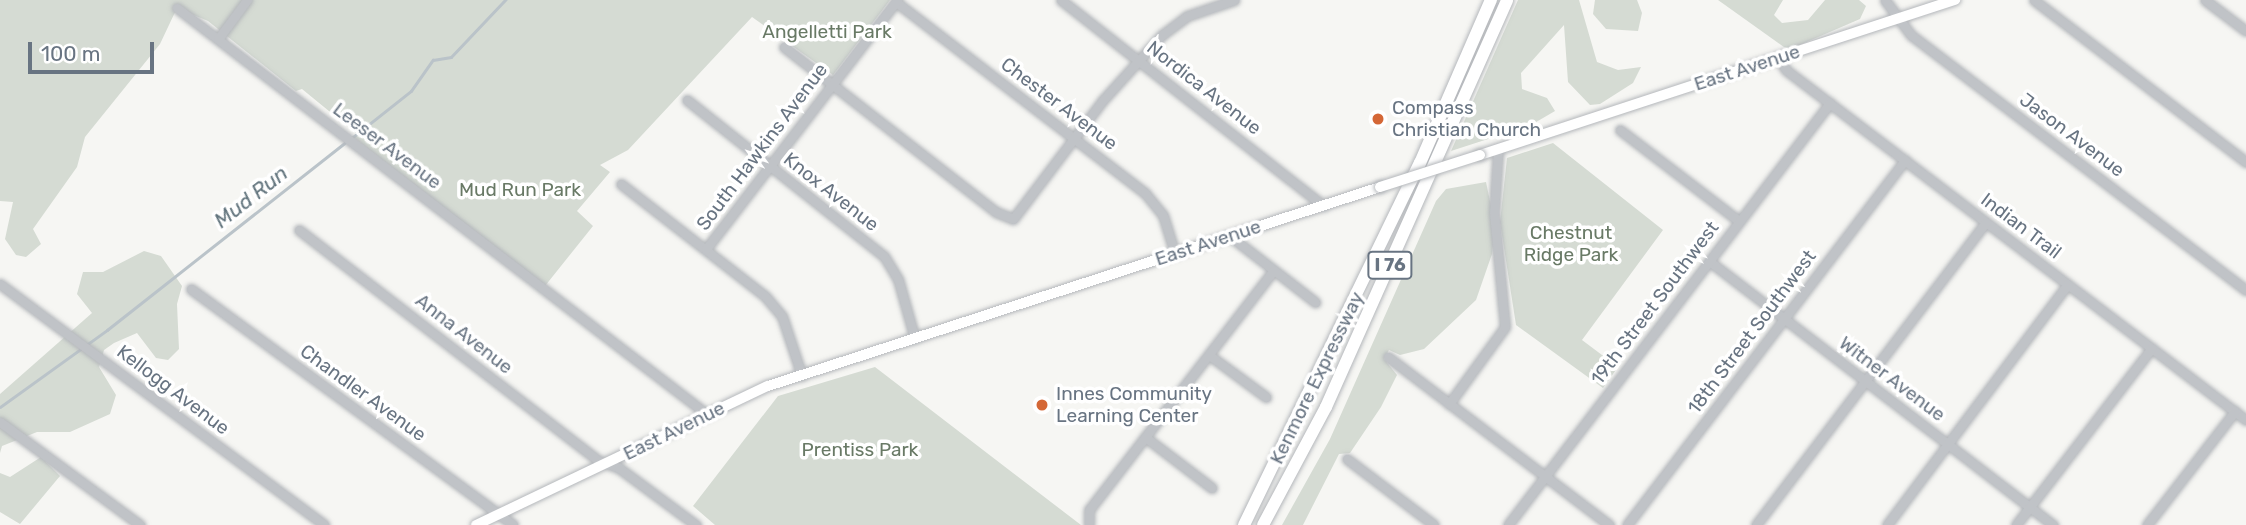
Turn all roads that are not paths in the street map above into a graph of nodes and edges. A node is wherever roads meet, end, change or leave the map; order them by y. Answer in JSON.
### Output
{"nodes":[{"id":1,"x":247,"y":0,"type":"edge"},
{"id":2,"x":1061,"y":0,"type":"edge"},
{"id":3,"x":1234,"y":0,"type":"edge"},
{"id":4,"x":1491,"y":0,"type":"edge"},
{"id":5,"x":1507,"y":0,"type":"edge"},
{"id":6,"x":1885,"y":0,"type":"edge"},
{"id":7,"x":1955,"y":0,"type":"edge"},
{"id":8,"x":2034,"y":0,"type":"edge"},
{"id":9,"x":2205,"y":0,"type":"edge"},
{"id":10,"x":897,"y":1,"type":"edge"},
{"id":11,"x":177,"y":8,"type":"dead end"},
{"id":12,"x":1899,"y":18,"type":"junction"},
{"id":13,"x":2246,"y":31,"type":"edge"},
{"id":14,"x":218,"y":39,"type":"junction"},
{"id":15,"x":784,"y":47,"type":"dead end"},
{"id":16,"x":1778,"y":58,"type":"junction"},
{"id":17,"x":1140,"y":60,"type":"junction"},
{"id":18,"x":832,"y":82,"type":"junction"},
{"id":19,"x":687,"y":100,"type":"dead end"},
{"id":20,"x":1830,"y":103,"type":"junction"},
{"id":21,"x":1620,"y":130,"type":"dead end"},
{"id":22,"x":1076,"y":140,"type":"junction"},
{"id":23,"x":1498,"y":149,"type":"junction"},
{"id":24,"x":1905,"y":160,"type":"junction"},
{"id":25,"x":2246,"y":162,"type":"edge"},
{"id":26,"x":770,"y":166,"type":"junction"},
{"id":27,"x":621,"y":184,"type":"dead end"},
{"id":28,"x":1324,"y":206,"type":"junction"},
{"id":29,"x":1739,"y":221,"type":"junction"},
{"id":30,"x":1986,"y":222,"type":"junction"},
{"id":31,"x":299,"y":230,"type":"dead end"},
{"id":32,"x":1230,"y":236,"type":"junction"},
{"id":33,"x":706,"y":249,"type":"junction"},
{"id":34,"x":1175,"y":254,"type":"junction"},
{"id":35,"x":1709,"y":261,"type":"junction"},
{"id":36,"x":1273,"y":271,"type":"junction"},
{"id":37,"x":0,"y":284,"type":"edge"},
{"id":38,"x":2068,"y":284,"type":"junction"},
{"id":39,"x":191,"y":289,"type":"dead end"},
{"id":40,"x":2246,"y":290,"type":"edge"},
{"id":41,"x":1315,"y":302,"type":"dead end"},
{"id":42,"x":1784,"y":319,"type":"junction"},
{"id":43,"x":915,"y":339,"type":"junction"},
{"id":44,"x":2151,"y":348,"type":"junction"},
{"id":45,"x":1209,"y":355,"type":"junction"},
{"id":46,"x":1388,"y":357,"type":"dead end"},
{"id":47,"x":802,"y":376,"type":"junction"},
{"id":48,"x":1865,"y":381,"type":"junction"},
{"id":49,"x":1266,"y":397,"type":"dead end"},
{"id":50,"x":1449,"y":404,"type":"junction"},
{"id":51,"x":2235,"y":411,"type":"junction"},
{"id":52,"x":708,"y":415,"type":"junction"},
{"id":53,"x":2246,"y":420,"type":"edge"},
{"id":54,"x":0,"y":422,"type":"edge"},
{"id":55,"x":1145,"y":437,"type":"junction"},
{"id":56,"x":1947,"y":444,"type":"junction"},
{"id":57,"x":1347,"y":459,"type":"dead end"},
{"id":58,"x":608,"y":463,"type":"junction"},
{"id":59,"x":1545,"y":476,"type":"junction"},
{"id":60,"x":1212,"y":488,"type":"dead end"},
{"id":61,"x":2030,"y":507,"type":"junction"},
{"id":62,"x":498,"y":514,"type":"junction"},
{"id":63,"x":140,"y":525,"type":"edge"},
{"id":64,"x":324,"y":525,"type":"edge"},
{"id":65,"x":476,"y":525,"type":"edge"},
{"id":66,"x":513,"y":525,"type":"edge"},
{"id":67,"x":696,"y":525,"type":"edge"},
{"id":68,"x":1089,"y":525,"type":"edge"},
{"id":69,"x":1244,"y":525,"type":"edge"},
{"id":70,"x":1263,"y":525,"type":"edge"},
{"id":71,"x":1434,"y":525,"type":"edge"},
{"id":72,"x":1508,"y":525,"type":"edge"},
{"id":73,"x":1609,"y":525,"type":"edge"},
{"id":74,"x":1628,"y":525,"type":"edge"},
{"id":75,"x":1756,"y":525,"type":"edge"},
{"id":76,"x":1887,"y":525,"type":"edge"},
{"id":77,"x":2016,"y":525,"type":"edge"},
{"id":78,"x":2053,"y":525,"type":"edge"},
{"id":79,"x":2147,"y":525,"type":"edge"}],
"edges":[{"from":1,"to":14,"type":"street"},
{"from":2,"to":17,"type":"street","name":"Nordica Avenue"},
{"from":3,"to":17,"type":"street"},
{"from":4,"to":69,"type":"highway","name":"Kenmore Expressway","number":"I 76"},
{"from":5,"to":70,"type":"highway","name":"Kenmore Expressway","number":"I 76"},
{"from":6,"to":12,"type":"street","name":"Jason Avenue"},
{"from":7,"to":12,"type":"main road","name":"East Avenue"},
{"from":8,"to":25,"type":"street"},
{"from":9,"to":13,"type":"street"},
{"from":10,"to":18,"type":"street","name":"South Hawkins Avenue"},
{"from":10,"to":22,"type":"street","name":"Chester Avenue"},
{"from":11,"to":14,"type":"street","name":"Leeser Avenue"},
{"from":12,"to":16,"type":"main road","name":"East Avenue"},
{"from":12,"to":40,"type":"street","name":"Jason Avenue"},
{"from":14,"to":52,"type":"street","name":"Leeser Avenue"},
{"from":15,"to":18,"type":"street"},
{"from":16,"to":20,"type":"street","name":"Indian Trail"},
{"from":16,"to":23,"type":"main road","name":"East Avenue"},
{"from":17,"to":22,"type":"street"},
{"from":17,"to":28,"type":"street","name":"Nordica Avenue"},
{"from":18,"to":22,"type":"street"},
{"from":18,"to":26,"type":"street","name":"South Hawkins Avenue"},
{"from":19,"to":26,"type":"street","name":"Knox Avenue"},
{"from":20,"to":24,"type":"street","name":"Indian Trail"},
{"from":20,"to":29,"type":"street","name":"19th Street Southwest"},
{"from":21,"to":29,"type":"street"},
{"from":22,"to":34,"type":"street","name":"Chester Avenue"},
{"from":23,"to":28,"type":"main road","name":"East Avenue","bridge":true},
{"from":23,"to":50,"type":"street"},
{"from":24,"to":30,"type":"street","name":"Indian Trail"},
{"from":24,"to":42,"type":"street","name":"18th Street Southwest"},
{"from":26,"to":33,"type":"street","name":"South Hawkins Avenue"},
{"from":26,"to":43,"type":"street","name":"Knox Avenue"},
{"from":27,"to":33,"type":"street"},
{"from":28,"to":32,"type":"main road","name":"East Avenue"},
{"from":29,"to":35,"type":"street","name":"19th Street Southwest"},
{"from":30,"to":38,"type":"street","name":"Indian Trail"},
{"from":30,"to":48,"type":"street"},
{"from":31,"to":58,"type":"street","name":"Anna Avenue"},
{"from":32,"to":34,"type":"main road","name":"East Avenue"},
{"from":32,"to":36,"type":"street"},
{"from":33,"to":47,"type":"street"},
{"from":34,"to":43,"type":"main road","name":"East Avenue"},
{"from":35,"to":42,"type":"street","name":"Witner Avenue"},
{"from":35,"to":59,"type":"street","name":"19th Street Southwest"},
{"from":36,"to":41,"type":"street"},
{"from":36,"to":45,"type":"street"},
{"from":37,"to":64,"type":"street","name":"Kellogg Avenue"},
{"from":38,"to":44,"type":"street","name":"Indian Trail"},
{"from":38,"to":56,"type":"street"},
{"from":39,"to":62,"type":"street","name":"Chandler Avenue"},
{"from":42,"to":48,"type":"street","name":"Witner Avenue"},
{"from":42,"to":74,"type":"street","name":"18th Street Southwest"},
{"from":43,"to":47,"type":"main road","name":"East Avenue"},
{"from":44,"to":51,"type":"street","name":"Indian Trail"},
{"from":44,"to":61,"type":"street"},
{"from":45,"to":49,"type":"street"},
{"from":45,"to":55,"type":"street"},
{"from":46,"to":50,"type":"street"},
{"from":47,"to":52,"type":"main road","name":"East Avenue"},
{"from":48,"to":56,"type":"street","name":"Witner Avenue"},
{"from":48,"to":75,"type":"street"},
{"from":50,"to":59,"type":"street"},
{"from":51,"to":53,"type":"street","name":"Indian Trail"},
{"from":51,"to":79,"type":"street"},
{"from":52,"to":58,"type":"main road","name":"East Avenue"},
{"from":54,"to":63,"type":"street"},
{"from":55,"to":60,"type":"street"},
{"from":55,"to":68,"type":"street"},
{"from":56,"to":61,"type":"street","name":"Witner Avenue"},
{"from":56,"to":76,"type":"street"},
{"from":57,"to":71,"type":"street"},
{"from":58,"to":62,"type":"main road","name":"East Avenue"},
{"from":58,"to":67,"type":"street","name":"Anna Avenue"},
{"from":59,"to":72,"type":"street","name":"19th Street Southwest"},
{"from":59,"to":73,"type":"street"},
{"from":61,"to":77,"type":"street"},
{"from":61,"to":78,"type":"street","name":"Witner Avenue"},
{"from":62,"to":65,"type":"main road","name":"East Avenue"},
{"from":62,"to":66,"type":"street","name":"Chandler Avenue"}]}
